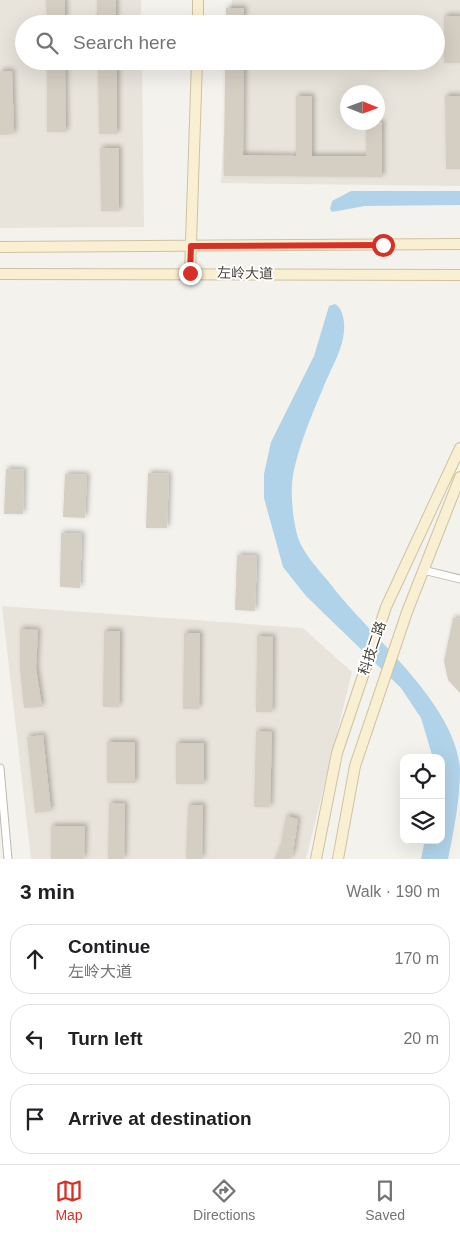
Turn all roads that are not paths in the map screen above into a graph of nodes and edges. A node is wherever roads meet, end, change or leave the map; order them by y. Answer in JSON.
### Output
{"nodes":[{"id":1,"x":198,"y":0,"type":"edge"},
{"id":2,"x":198,"y":15,"type":"edge"},
{"id":3,"x":196,"y":70,"type":"edge"},
{"id":4,"x":460,"y":244,"type":"edge"},
{"id":5,"x":191,"y":246,"type":"junction"},
{"id":6,"x":0,"y":247,"type":"edge"},
{"id":7,"x":190,"y":273,"type":"junction"},
{"id":8,"x":0,"y":274,"type":"edge"},
{"id":9,"x":460,"y":275,"type":"edge"},
{"id":10,"x":460,"y":448,"type":"edge"},
{"id":11,"x":460,"y":477,"type":"edge"},
{"id":12,"x":422,"y":570,"type":"junction"},
{"id":13,"x":460,"y":580,"type":"edge"},
{"id":14,"x":0,"y":768,"type":"edge"},
{"id":15,"x":8,"y":859,"type":"edge"},
{"id":16,"x":316,"y":859,"type":"edge"},
{"id":17,"x":338,"y":859,"type":"edge"}],
"edges":[{"from":1,"to":2,"type":"street"},
{"from":3,"to":5,"type":"street"},
{"from":4,"to":5,"type":"street","name":"左岭大道"},
{"from":5,"to":6,"type":"street","name":"左岭大道"},
{"from":5,"to":7,"type":"street"},
{"from":7,"to":8,"type":"street","name":"左岭大道"},
{"from":7,"to":9,"type":"street","name":"左岭大道"},
{"from":10,"to":16,"type":"street","name":"科技二路"},
{"from":11,"to":12,"type":"street","name":"科技二路"},
{"from":12,"to":13,"type":"street"},
{"from":12,"to":17,"type":"street","name":"科技二路"},
{"from":14,"to":15,"type":"street"}]}
